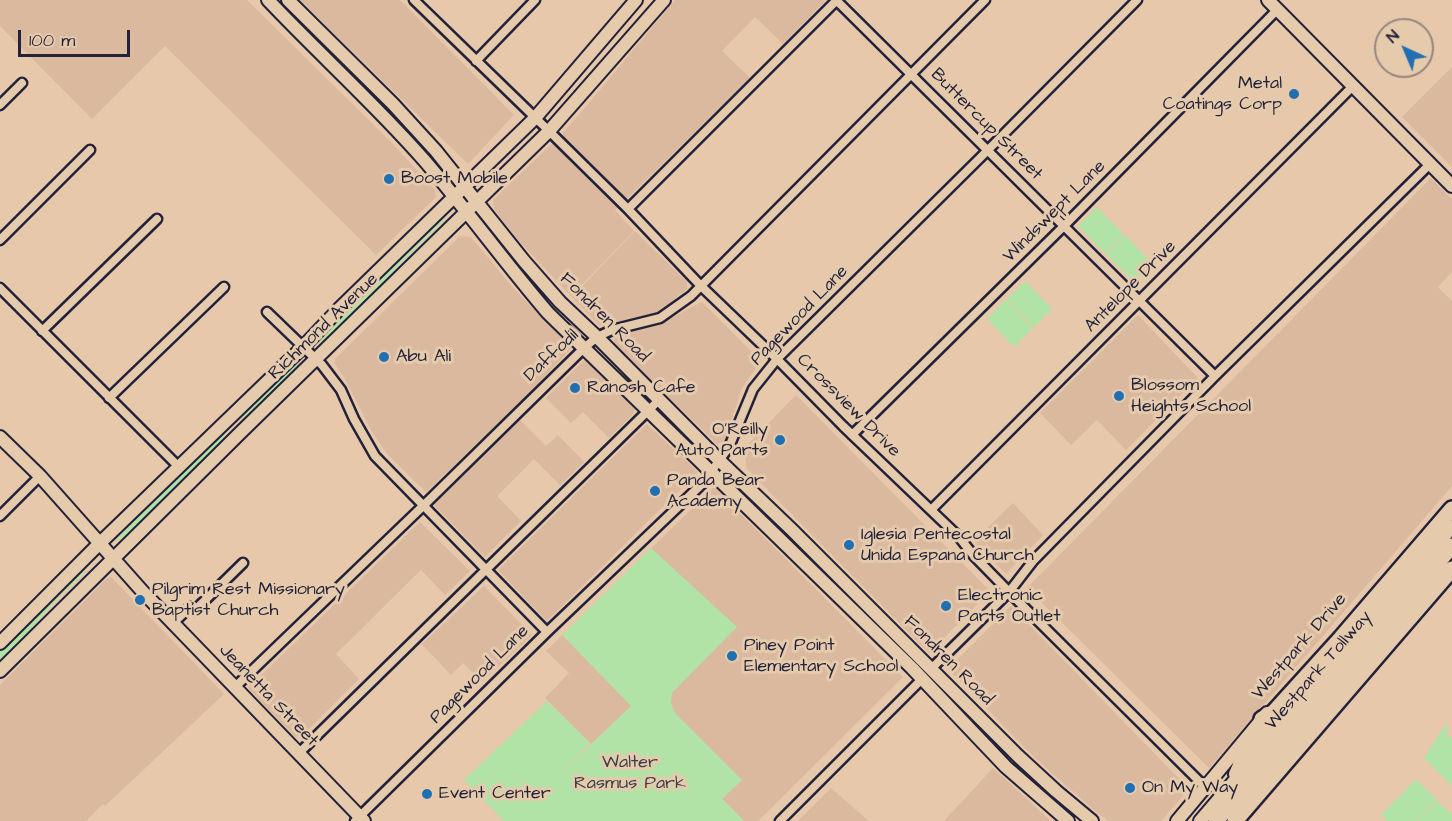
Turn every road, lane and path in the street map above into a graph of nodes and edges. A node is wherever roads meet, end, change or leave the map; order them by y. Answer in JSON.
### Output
{"nodes":[{"id":1,"x":268,"y":0,"type":"edge"},
{"id":2,"x":414,"y":0,"type":"edge"},
{"id":3,"x":535,"y":0,"type":"edge"},
{"id":4,"x":636,"y":0,"type":"edge"},
{"id":5,"x":664,"y":0,"type":"edge"},
{"id":6,"x":836,"y":0,"type":"edge"},
{"id":7,"x":985,"y":0,"type":"edge"},
{"id":8,"x":1137,"y":0,"type":"edge"},
{"id":9,"x":1268,"y":0,"type":"edge"},
{"id":10,"x":290,"y":2,"type":"edge"},
{"id":11,"x":1277,"y":10,"type":"junction"},
{"id":12,"x":282,"y":15,"type":"junction"},
{"id":13,"x":598,"y":44,"type":"junction"},
{"id":14,"x":614,"y":57,"type":"junction"},
{"id":15,"x":476,"y":61,"type":"junction"},
{"id":16,"x":911,"y":74,"type":"junction"},
{"id":17,"x":22,"y":83,"type":"dead end"},
{"id":18,"x":1353,"y":86,"type":"junction"},
{"id":19,"x":381,"y":92,"type":"junction"},
{"id":20,"x":370,"y":103,"type":"junction"},
{"id":21,"x":0,"y":105,"type":"edge"},
{"id":22,"x":535,"y":118,"type":"junction"},
{"id":23,"x":549,"y":132,"type":"junction"},
{"id":24,"x":90,"y":150,"type":"dead end"},
{"id":25,"x":988,"y":150,"type":"junction"},
{"id":26,"x":1430,"y":164,"type":"junction"},
{"id":27,"x":465,"y":186,"type":"junction"},
{"id":28,"x":1452,"y":186,"type":"edge"},
{"id":29,"x":454,"y":197,"type":"junction"},
{"id":30,"x":477,"y":201,"type":"junction"},
{"id":31,"x":628,"y":209,"type":"junction"},
{"id":32,"x":466,"y":212,"type":"junction"},
{"id":33,"x":157,"y":219,"type":"dead end"},
{"id":34,"x":1064,"y":226,"type":"junction"},
{"id":35,"x":0,"y":240,"type":"edge"},
{"id":36,"x":700,"y":285,"type":"junction"},
{"id":37,"x":224,"y":287,"type":"dead end"},
{"id":38,"x":0,"y":288,"type":"edge"},
{"id":39,"x":1140,"y":301,"type":"junction"},
{"id":40,"x":267,"y":312,"type":"dead end"},
{"id":41,"x":42,"y":331,"type":"junction"},
{"id":42,"x":597,"y":337,"type":"junction"},
{"id":43,"x":303,"y":347,"type":"junction"},
{"id":44,"x":584,"y":348,"type":"junction"},
{"id":45,"x":316,"y":359,"type":"junction"},
{"id":46,"x":777,"y":359,"type":"junction"},
{"id":47,"x":1215,"y":376,"type":"junction"},
{"id":48,"x":109,"y":398,"type":"junction"},
{"id":49,"x":659,"y":400,"type":"junction"},
{"id":50,"x":648,"y":411,"type":"junction"},
{"id":51,"x":852,"y":435,"type":"junction"},
{"id":52,"x":0,"y":437,"type":"edge"},
{"id":53,"x":719,"y":460,"type":"junction"},
{"id":54,"x":179,"y":467,"type":"junction"},
{"id":55,"x":711,"y":472,"type":"junction"},
{"id":56,"x":40,"y":476,"type":"junction"},
{"id":57,"x":1452,"y":499,"type":"edge"},
{"id":58,"x":423,"y":506,"type":"junction"},
{"id":59,"x":1452,"y":509,"type":"edge"},
{"id":60,"x":931,"y":510,"type":"junction"},
{"id":61,"x":0,"y":516,"type":"edge"},
{"id":62,"x":1452,"y":527,"type":"edge"},
{"id":63,"x":792,"y":530,"type":"junction"},
{"id":64,"x":781,"y":540,"type":"junction"},
{"id":65,"x":100,"y":543,"type":"junction"},
{"id":66,"x":1452,"y":545,"type":"edge"},
{"id":67,"x":113,"y":559,"type":"junction"},
{"id":68,"x":243,"y":563,"type":"dead end"},
{"id":69,"x":1452,"y":569,"type":"edge"},
{"id":70,"x":486,"y":570,"type":"junction"},
{"id":71,"x":1009,"y":592,"type":"junction"},
{"id":72,"x":858,"y":596,"type":"junction"},
{"id":73,"x":848,"y":605,"type":"junction"},
{"id":74,"x":172,"y":624,"type":"junction"},
{"id":75,"x":547,"y":632,"type":"junction"},
{"id":76,"x":876,"y":634,"type":"junction"},
{"id":77,"x":1356,"y":640,"type":"junction"},
{"id":78,"x":0,"y":643,"type":"edge"},
{"id":79,"x":931,"y":669,"type":"junction"},
{"id":80,"x":0,"y":671,"type":"edge"},
{"id":81,"x":922,"y":679,"type":"junction"},
{"id":82,"x":234,"y":688,"type":"junction"},
{"id":83,"x":969,"y":707,"type":"junction"},
{"id":84,"x":1268,"y":714,"type":"junction"},
{"id":85,"x":298,"y":754,"type":"junction"},
{"id":86,"x":1018,"y":756,"type":"junction"},
{"id":87,"x":1006,"y":766,"type":"junction"},
{"id":88,"x":1230,"y":786,"type":"junction"},
{"id":89,"x":1205,"y":787,"type":"junction"},
{"id":90,"x":360,"y":819,"type":"edge"},
{"id":91,"x":1086,"y":819,"type":"edge"},
{"id":92,"x":780,"y":821,"type":"edge"},
{"id":93,"x":1068,"y":821,"type":"edge"},
{"id":94,"x":1177,"y":821,"type":"edge"},
{"id":95,"x":1200,"y":821,"type":"edge"},
{"id":96,"x":1216,"y":821,"type":"edge"},
{"id":97,"x":1235,"y":821,"type":"edge"}],
"edges":[{"from":1,"to":12,"type":"main road","name":"Fondren Road"},
{"from":2,"to":15,"type":"street","name":"Crossview Drive"},
{"from":3,"to":15,"type":"street"},
{"from":4,"to":13,"type":"main road","name":"Richmond Avenue"},
{"from":5,"to":14,"type":"main road","name":"Richmond Avenue"},
{"from":6,"to":16,"type":"street","name":"Buttercup Street"},
{"from":6,"to":31,"type":"street"},
{"from":7,"to":16,"type":"street","name":"Daffodil"},
{"from":8,"to":25,"type":"street","name":"Pagewood Lane"},
{"from":9,"to":11,"type":"main road"},
{"from":10,"to":12,"type":"main road"},
{"from":10,"to":19,"type":"main road","name":"Fondren Road"},
{"from":11,"to":18,"type":"main road"},
{"from":11,"to":34,"type":"street","name":"Windswept Lane"},
{"from":12,"to":20,"type":"main road","name":"Fondren Road"},
{"from":13,"to":14,"type":"main road"},
{"from":13,"to":22,"type":"main road","name":"Richmond Avenue"},
{"from":14,"to":23,"type":"main road","name":"Richmond Avenue"},
{"from":15,"to":22,"type":"street","name":"Crossview Drive"},
{"from":16,"to":25,"type":"street","name":"Buttercup Street"},
{"from":16,"to":36,"type":"street","name":"Daffodil"},
{"from":17,"to":21,"type":"street"},
{"from":18,"to":26,"type":"main road"},
{"from":18,"to":39,"type":"street","name":"Antelope Drive"},
{"from":19,"to":20,"type":"main road"},
{"from":19,"to":27,"type":"main road","name":"Fondren Road"},
{"from":20,"to":29,"type":"main road","name":"Fondren Road"},
{"from":22,"to":23,"type":"street","name":"Crossview Drive"},
{"from":22,"to":27,"type":"main road","name":"Richmond Avenue"},
{"from":23,"to":30,"type":"main road","name":"Richmond Avenue"},
{"from":23,"to":31,"type":"street","name":"Crossview Drive"},
{"from":24,"to":35,"type":"street"},
{"from":25,"to":34,"type":"street","name":"Buttercup Street"},
{"from":25,"to":46,"type":"street","name":"Pagewood Lane"},
{"from":26,"to":28,"type":"main road"},
{"from":26,"to":47,"type":"street"},
{"from":27,"to":29,"type":"main road","name":"Richmond Avenue"},
{"from":27,"to":30,"type":"main road","name":"Fondren Road"},
{"from":29,"to":32,"type":"main road","name":"Fondren Road"},
{"from":29,"to":43,"type":"main road","name":"Richmond Avenue"},
{"from":30,"to":32,"type":"main road","name":"Richmond Avenue"},
{"from":30,"to":42,"type":"main road","name":"Fondren Road"},
{"from":31,"to":36,"type":"street","name":"Crossview Drive"},
{"from":32,"to":44,"type":"main road","name":"Fondren Road"},
{"from":32,"to":45,"type":"main road","name":"Richmond Avenue"},
{"from":33,"to":41,"type":"street"},
{"from":34,"to":39,"type":"street","name":"Buttercup Street"},
{"from":34,"to":51,"type":"street","name":"Windswept Lane"},
{"from":36,"to":42,"type":"street","name":"Daffodil"},
{"from":36,"to":46,"type":"street","name":"Crossview Drive"},
{"from":37,"to":48,"type":"street"},
{"from":38,"to":41,"type":"street"},
{"from":39,"to":47,"type":"street","name":"Buttercup Street"},
{"from":39,"to":60,"type":"street","name":"Antelope Drive"},
{"from":40,"to":43,"type":"street"},
{"from":41,"to":48,"type":"street"},
{"from":42,"to":44,"type":"street","name":"Daffodil"},
{"from":42,"to":49,"type":"main road","name":"Fondren Road"},
{"from":43,"to":45,"type":"street"},
{"from":43,"to":54,"type":"main road","name":"Richmond Avenue"},
{"from":44,"to":50,"type":"main road","name":"Fondren Road"},
{"from":44,"to":58,"type":"street","name":"Daffodil"},
{"from":45,"to":58,"type":"street"},
{"from":45,"to":67,"type":"main road","name":"Richmond Avenue"},
{"from":46,"to":51,"type":"street","name":"Crossview Drive"},
{"from":46,"to":53,"type":"street","name":"Pagewood Lane"},
{"from":47,"to":71,"type":"street"},
{"from":48,"to":54,"type":"street"},
{"from":49,"to":50,"type":"street"},
{"from":49,"to":53,"type":"main road","name":"Fondren Road"},
{"from":50,"to":55,"type":"main road","name":"Fondren Road"},
{"from":50,"to":70,"type":"street"},
{"from":51,"to":60,"type":"street","name":"Crossview Drive"},
{"from":52,"to":56,"type":"main road","name":"Jeanetta Street"},
{"from":53,"to":55,"type":"street","name":"Pagewood Lane"},
{"from":53,"to":63,"type":"main road","name":"Fondren Road"},
{"from":54,"to":65,"type":"main road","name":"Richmond Avenue"},
{"from":55,"to":64,"type":"main road","name":"Fondren Road"},
{"from":55,"to":75,"type":"street","name":"Pagewood Lane"},
{"from":56,"to":61,"type":"street"},
{"from":56,"to":65,"type":"main road","name":"Jeanetta Street"},
{"from":57,"to":84,"type":"main road","name":"Westpark Drive"},
{"from":58,"to":70,"type":"street"},
{"from":58,"to":82,"type":"street","name":"Daffodil"},
{"from":59,"to":84,"type":"highway"},
{"from":60,"to":71,"type":"street","name":"Crossview Drive"},
{"from":62,"to":77,"type":"main road","name":"Westpark Drive"},
{"from":63,"to":64,"type":"main road"},
{"from":63,"to":72,"type":"main road","name":"Fondren Road"},
{"from":64,"to":73,"type":"main road","name":"Fondren Road"},
{"from":65,"to":67,"type":"main road","name":"Jeanetta Street"},
{"from":65,"to":78,"type":"main road","name":"Richmond Avenue"},
{"from":66,"to":77,"type":"highway"},
{"from":66,"to":96,"type":"highway","name":"Westpark Tollway"},
{"from":67,"to":74,"type":"main road","name":"Jeanetta Street"},
{"from":67,"to":80,"type":"main road","name":"Richmond Avenue"},
{"from":68,"to":74,"type":"street"},
{"from":69,"to":97,"type":"highway","name":"Westpark Tollway"},
{"from":70,"to":75,"type":"street"},
{"from":70,"to":85,"type":"street"},
{"from":71,"to":79,"type":"street"},
{"from":71,"to":89,"type":"street","name":"Crossview Drive"},
{"from":72,"to":73,"type":"main road"},
{"from":72,"to":79,"type":"main road","name":"Fondren Road"},
{"from":73,"to":76,"type":"main road","name":"Fondren Road"},
{"from":74,"to":82,"type":"main road","name":"Jeanetta Street"},
{"from":75,"to":90,"type":"street","name":"Pagewood Lane"},
{"from":76,"to":79,"type":"main road"},
{"from":76,"to":81,"type":"main road","name":"Fondren Road"},
{"from":77,"to":88,"type":"main road","name":"Westpark Drive"},
{"from":79,"to":83,"type":"main road","name":"Fondren Road"},
{"from":81,"to":83,"type":"main road"},
{"from":81,"to":87,"type":"main road","name":"Fondren Road"},
{"from":81,"to":92,"type":"street"},
{"from":82,"to":85,"type":"main road","name":"Jeanetta Street"},
{"from":83,"to":86,"type":"main road","name":"Fondren Road"},
{"from":84,"to":88,"type":"main road"},
{"from":84,"to":89,"type":"main road","name":"Westpark Drive"},
{"from":85,"to":90,"type":"main road","name":"Jeanetta Street"},
{"from":86,"to":87,"type":"main road"},
{"from":86,"to":91,"type":"main road","name":"Fondren Road"},
{"from":87,"to":93,"type":"main road","name":"Fondren Road"},
{"from":88,"to":95,"type":"main road","name":"Westpark Drive"},
{"from":89,"to":94,"type":"main road","name":"Westpark Drive"}]}
